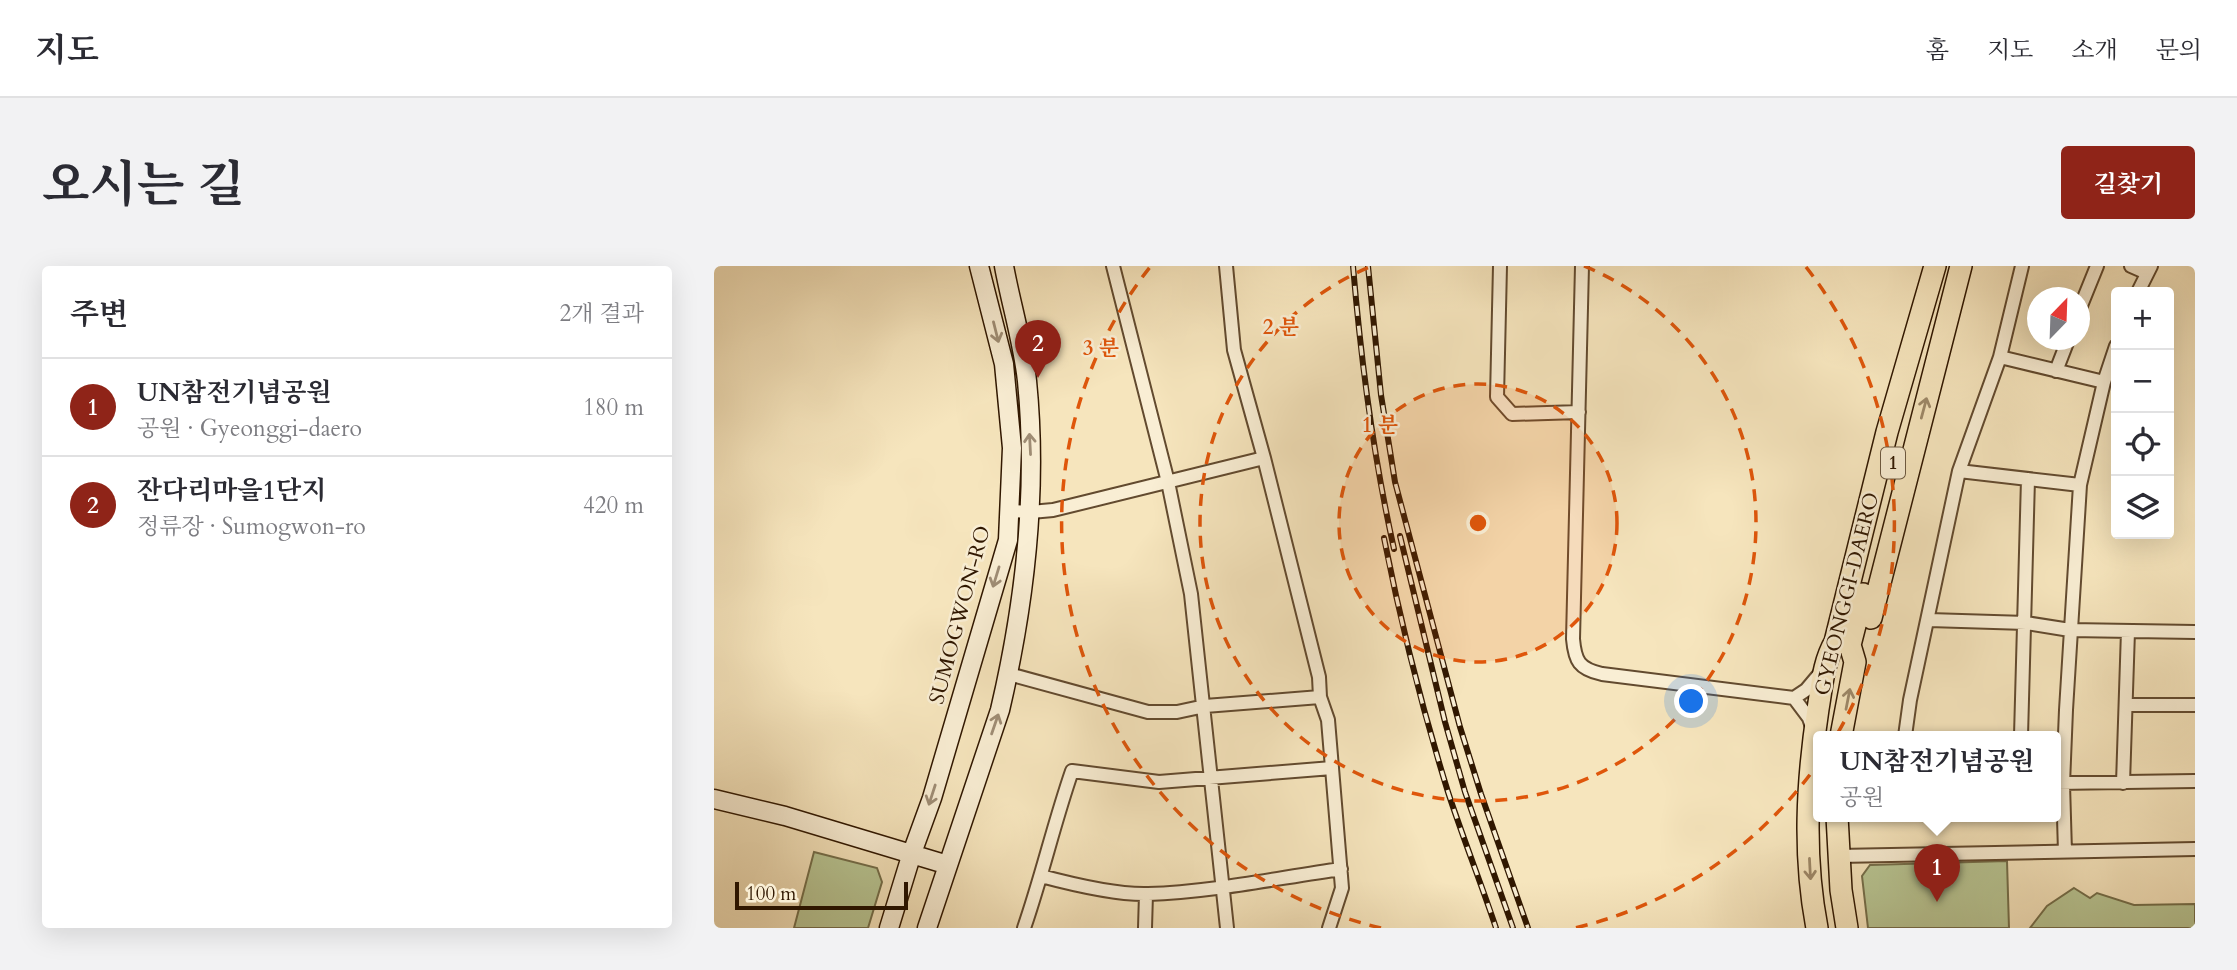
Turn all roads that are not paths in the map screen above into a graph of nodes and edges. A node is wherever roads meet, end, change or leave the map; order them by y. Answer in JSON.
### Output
{"nodes":[{"id":1,"x":979,"y":266,"type":"edge"},
{"id":2,"x":1113,"y":266,"type":"edge"},
{"id":3,"x":1226,"y":266,"type":"edge"},
{"id":4,"x":1500,"y":266,"type":"edge"},
{"id":5,"x":1582,"y":266,"type":"edge"},
{"id":6,"x":1920,"y":266,"type":"edge"},
{"id":7,"x":1935,"y":266,"type":"edge"},
{"id":8,"x":1948,"y":266,"type":"edge"},
{"id":9,"x":1961,"y":266,"type":"edge"},
{"id":10,"x":2022,"y":266,"type":"edge"},
{"id":11,"x":2097,"y":266,"type":"edge"},
{"id":12,"x":2131,"y":266,"type":"edge"},
{"id":13,"x":1005,"y":269,"type":"edge"},
{"id":14,"x":2149,"y":270,"type":"edge"},
{"id":15,"x":2088,"y":287,"type":"edge"},
{"id":16,"x":2140,"y":287,"type":"edge"},
{"id":17,"x":2064,"y":350,"type":"edge"},
{"id":18,"x":2115,"y":350,"type":"edge"},
{"id":19,"x":2000,"y":356,"type":"junction"},
{"id":20,"x":2056,"y":371,"type":"junction"},
{"id":21,"x":2104,"y":382,"type":"junction"},
{"id":22,"x":1579,"y":412,"type":"junction"},
{"id":23,"x":1264,"y":458,"type":"junction"},
{"id":24,"x":1959,"y":471,"type":"junction"},
{"id":25,"x":2028,"y":479,"type":"junction"},
{"id":26,"x":1168,"y":482,"type":"junction"},
{"id":27,"x":2080,"y":485,"type":"junction"},
{"id":28,"x":1011,"y":511,"type":"junction"},
{"id":29,"x":1031,"y":512,"type":"junction"},
{"id":30,"x":1929,"y":620,"type":"junction"},
{"id":31,"x":2026,"y":624,"type":"junction"},
{"id":32,"x":2070,"y":630,"type":"junction"},
{"id":33,"x":2128,"y":631,"type":"junction"},
{"id":34,"x":2195,"y":632,"type":"edge"},
{"id":35,"x":1826,"y":661,"type":"junction"},
{"id":36,"x":1855,"y":662,"type":"junction"},
{"id":37,"x":1009,"y":674,"type":"junction"},
{"id":38,"x":1320,"y":697,"type":"junction"},
{"id":39,"x":1794,"y":698,"type":"junction"},
{"id":40,"x":2126,"y":705,"type":"junction"},
{"id":41,"x":2195,"y":705,"type":"edge"},
{"id":42,"x":1205,"y":706,"type":"junction"},
{"id":43,"x":1814,"y":731,"type":"edge"},
{"id":44,"x":1815,"y":731,"type":"edge"},
{"id":45,"x":1842,"y":731,"type":"edge"},
{"id":46,"x":1906,"y":731,"type":"edge"},
{"id":47,"x":2021,"y":731,"type":"edge"},
{"id":48,"x":1813,"y":752,"type":"edge"},
{"id":49,"x":1332,"y":768,"type":"junction"},
{"id":50,"x":2061,"y":769,"type":"edge"},
{"id":51,"x":1210,"y":778,"type":"junction"},
{"id":52,"x":2195,"y":781,"type":"edge"},
{"id":53,"x":2123,"y":783,"type":"junction"},
{"id":54,"x":2061,"y":784,"type":"edge"},
{"id":55,"x":2061,"y":798,"type":"edge"},
{"id":56,"x":714,"y":799,"type":"edge"},
{"id":57,"x":1837,"y":822,"type":"edge"},
{"id":58,"x":2195,"y":849,"type":"edge"},
{"id":59,"x":2065,"y":852,"type":"junction"},
{"id":60,"x":912,"y":853,"type":"junction"},
{"id":61,"x":1839,"y":856,"type":"junction"},
{"id":62,"x":948,"y":865,"type":"junction"},
{"id":63,"x":1341,"y":869,"type":"junction"},
{"id":64,"x":1041,"y":876,"type":"junction"},
{"id":65,"x":1224,"y":886,"type":"junction"},
{"id":66,"x":1146,"y":894,"type":"junction"},
{"id":67,"x":889,"y":928,"type":"edge"},
{"id":68,"x":927,"y":928,"type":"edge"},
{"id":69,"x":1024,"y":928,"type":"edge"},
{"id":70,"x":1145,"y":928,"type":"edge"},
{"id":71,"x":1227,"y":928,"type":"edge"},
{"id":72,"x":1329,"y":928,"type":"edge"},
{"id":73,"x":1817,"y":928,"type":"edge"},
{"id":74,"x":1847,"y":928,"type":"edge"}],
"edges":[{"from":1,"to":28,"type":"street","name":"SUMOGWON-RO","one_way":true},
{"from":2,"to":26,"type":"street"},
{"from":3,"to":23,"type":"street"},
{"from":4,"to":22,"type":"street"},
{"from":5,"to":22,"type":"street"},
{"from":6,"to":35,"type":"main road"},
{"from":7,"to":35,"type":"main road","name":"GYEONGGI-DAERO","number":"1"},
{"from":8,"to":36,"type":"main road","name":"GYEONGGI-DAERO","number":"1"},
{"from":36,"to":9,"type":"main road","one_way":true},
{"from":10,"to":19,"type":"street"},
{"from":11,"to":15,"type":"street"},
{"from":12,"to":14,"type":"street"},
{"from":29,"to":13,"type":"street","one_way":true},
{"from":14,"to":16,"type":"street"},
{"from":17,"to":20,"type":"street"},
{"from":18,"to":21,"type":"street"},
{"from":19,"to":20,"type":"street"},
{"from":19,"to":24,"type":"street"},
{"from":20,"to":21,"type":"street"},
{"from":21,"to":27,"type":"street"},
{"from":22,"to":39,"type":"street"},
{"from":23,"to":26,"type":"street"},
{"from":23,"to":38,"type":"street"},
{"from":24,"to":25,"type":"street"},
{"from":24,"to":30,"type":"street"},
{"from":25,"to":27,"type":"street"},
{"from":25,"to":31,"type":"street"},
{"from":26,"to":29,"type":"street"},
{"from":26,"to":42,"type":"street"},
{"from":27,"to":32,"type":"street"},
{"from":28,"to":29,"type":"street"},
{"from":28,"to":60,"type":"street","name":"SUMOGWON-RO","one_way":true},
{"from":29,"to":37,"type":"street"},
{"from":30,"to":31,"type":"street"},
{"from":30,"to":46,"type":"street"},
{"from":31,"to":32,"type":"street"},
{"from":31,"to":47,"type":"street"},
{"from":32,"to":33,"type":"street"},
{"from":32,"to":50,"type":"street"},
{"from":33,"to":34,"type":"street"},
{"from":33,"to":40,"type":"street"},
{"from":35,"to":39,"type":"street"},
{"from":35,"to":44,"type":"main road","name":"GYEONGGI-DAERO","number":"1"},
{"from":45,"to":36,"type":"main road","name":"GYEONGGI-DAERO","number":"1","one_way":true},
{"from":37,"to":42,"type":"street"},
{"from":62,"to":37,"type":"street","one_way":true},
{"from":38,"to":42,"type":"street"},
{"from":38,"to":49,"type":"street"},
{"from":39,"to":43,"type":"street"},
{"from":40,"to":41,"type":"street"},
{"from":40,"to":53,"type":"street"},
{"from":42,"to":51,"type":"street"},
{"from":48,"to":73,"type":"main road","name":"GYEONGGI-DAERO","number":"1","one_way":true},
{"from":49,"to":51,"type":"street"},
{"from":49,"to":63,"type":"street"},
{"from":51,"to":64,"type":"street"},
{"from":51,"to":65,"type":"street"},
{"from":52,"to":53,"type":"street"},
{"from":53,"to":54,"type":"street"},
{"from":55,"to":59,"type":"street"},
{"from":56,"to":60,"type":"street"},
{"from":57,"to":61,"type":"main road"},
{"from":58,"to":59,"type":"street"},
{"from":59,"to":61,"type":"street"},
{"from":60,"to":62,"type":"street"},
{"from":60,"to":67,"type":"street","name":"SUMOGWON-RO"},
{"from":61,"to":74,"type":"main road"},
{"from":62,"to":68,"type":"street"},
{"from":63,"to":65,"type":"street"},
{"from":63,"to":72,"type":"street"},
{"from":64,"to":66,"type":"street"},
{"from":64,"to":69,"type":"street"},
{"from":65,"to":66,"type":"street"},
{"from":65,"to":71,"type":"street"},
{"from":66,"to":70,"type":"street"}]}
